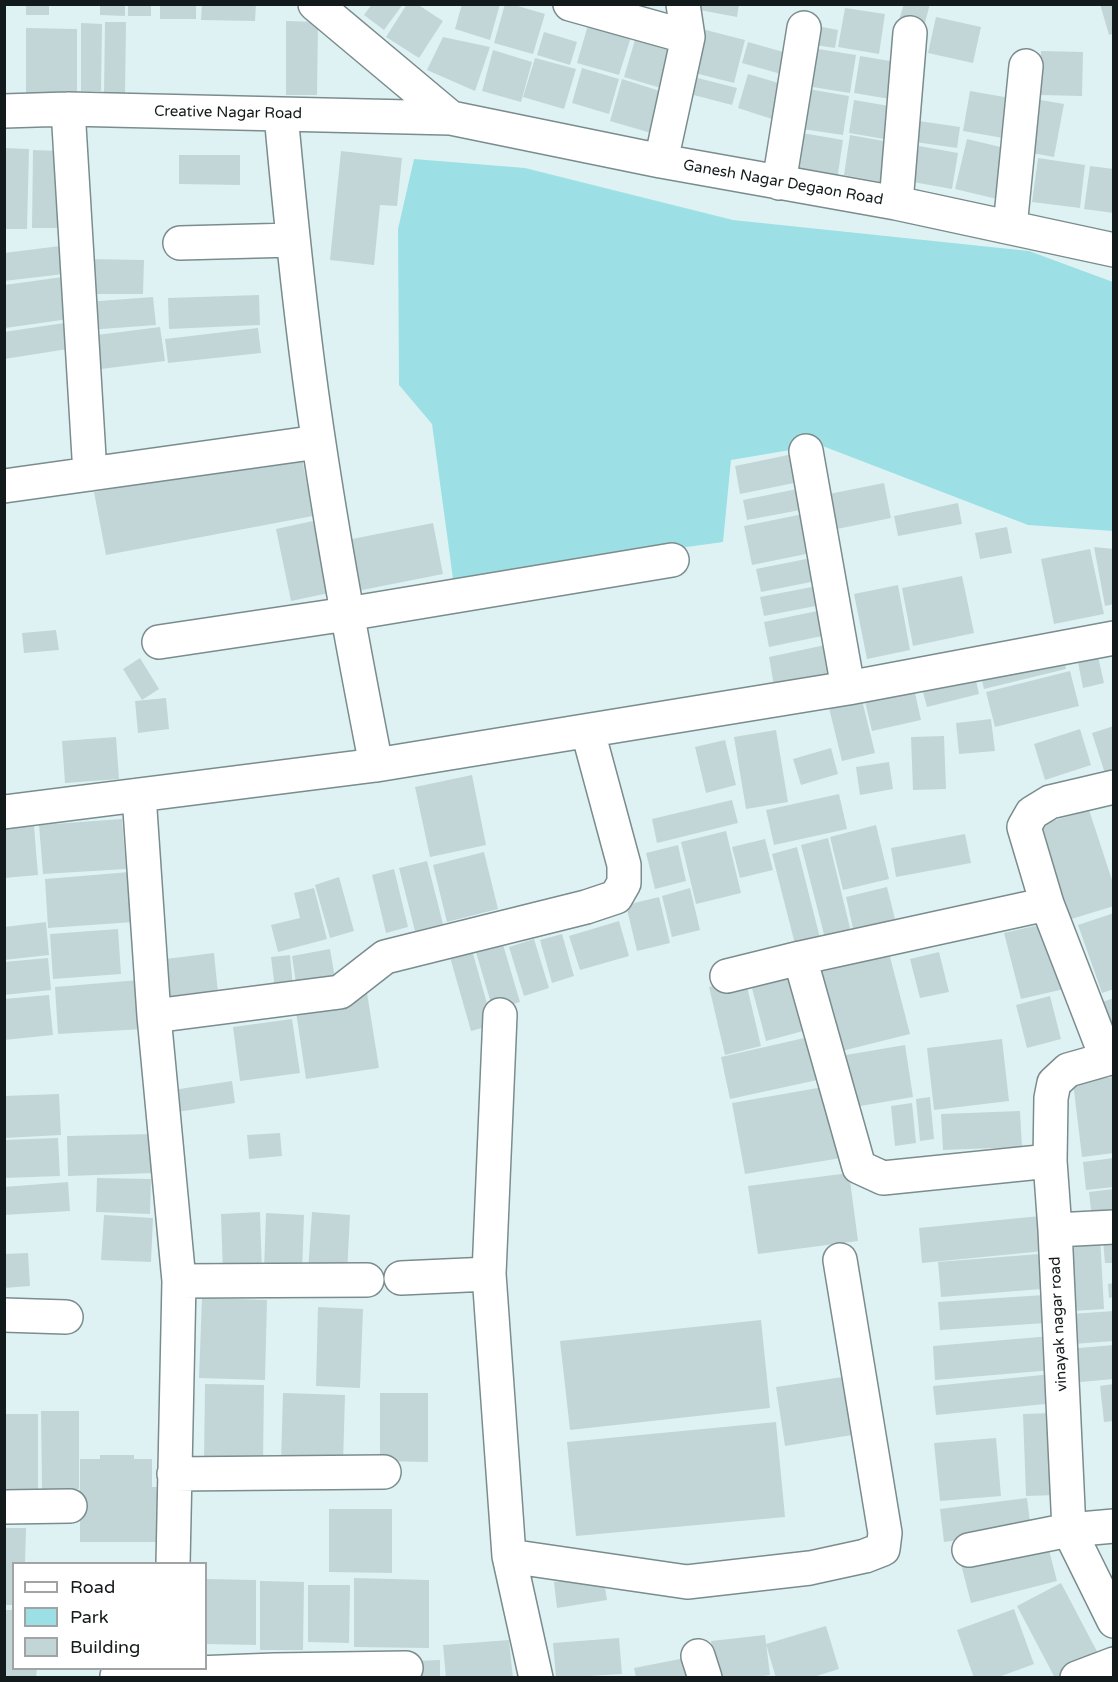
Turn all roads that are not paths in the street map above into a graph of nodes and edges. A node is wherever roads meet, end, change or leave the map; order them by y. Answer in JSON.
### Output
{"nodes":[{"id":1,"x":315,"y":4,"type":"edge"},
{"id":2,"x":570,"y":4,"type":"edge"},
{"id":3,"x":683,"y":4,"type":"edge"},
{"id":4,"x":804,"y":28,"type":"dead end"},
{"id":5,"x":910,"y":33,"type":"dead end"},
{"id":6,"x":688,"y":37,"type":"junction"},
{"id":7,"x":1026,"y":66,"type":"dead end"},
{"id":8,"x":68,"y":109,"type":"junction"},
{"id":9,"x":4,"y":111,"type":"edge"},
{"id":10,"x":281,"y":114,"type":"junction"},
{"id":11,"x":451,"y":118,"type":"junction"},
{"id":12,"x":661,"y":161,"type":"junction"},
{"id":13,"x":779,"y":183,"type":"junction"},
{"id":14,"x":896,"y":203,"type":"junction"},
{"id":15,"x":1010,"y":227,"type":"junction"},
{"id":16,"x":293,"y":240,"type":"junction"},
{"id":17,"x":180,"y":243,"type":"dead end"},
{"id":18,"x":1113,"y":250,"type":"edge"},
{"id":19,"x":318,"y":442,"type":"junction"},
{"id":20,"x":806,"y":451,"type":"dead end"},
{"id":21,"x":90,"y":474,"type":"junction"},
{"id":22,"x":4,"y":486,"type":"edge"},
{"id":23,"x":672,"y":560,"type":"dead end"},
{"id":24,"x":347,"y":614,"type":"junction"},
{"id":25,"x":1113,"y":638,"type":"edge"},
{"id":26,"x":159,"y":642,"type":"dead end"},
{"id":27,"x":848,"y":688,"type":"junction"},
{"id":28,"x":588,"y":732,"type":"junction"},
{"id":29,"x":376,"y":765,"type":"junction"},
{"id":30,"x":1113,"y":787,"type":"edge"},
{"id":31,"x":139,"y":795,"type":"junction"},
{"id":32,"x":4,"y":812,"type":"edge"},
{"id":33,"x":1047,"y":904,"type":"junction"},
{"id":34,"x":800,"y":958,"type":"junction"},
{"id":35,"x":727,"y":976,"type":"dead end"},
{"id":36,"x":500,"y":1015,"type":"dead end"},
{"id":37,"x":154,"y":1016,"type":"junction"},
{"id":38,"x":1110,"y":1058,"type":"edge"},
{"id":39,"x":1050,"y":1161,"type":"junction"},
{"id":40,"x":1113,"y":1227,"type":"edge"},
{"id":41,"x":1055,"y":1230,"type":"junction"},
{"id":42,"x":840,"y":1260,"type":"dead end"},
{"id":43,"x":489,"y":1274,"type":"junction"},
{"id":44,"x":401,"y":1278,"type":"dead end"},
{"id":45,"x":367,"y":1280,"type":"dead end"},
{"id":46,"x":178,"y":1281,"type":"junction"},
{"id":47,"x":4,"y":1315,"type":"edge"},
{"id":48,"x":66,"y":1317,"type":"dead end"},
{"id":49,"x":384,"y":1472,"type":"dead end"},
{"id":50,"x":174,"y":1474,"type":"junction"},
{"id":51,"x":70,"y":1506,"type":"dead end"},
{"id":52,"x":4,"y":1507,"type":"edge"},
{"id":53,"x":1113,"y":1526,"type":"edge"},
{"id":54,"x":1069,"y":1530,"type":"junction"},
{"id":55,"x":969,"y":1550,"type":"dead end"},
{"id":56,"x":509,"y":1556,"type":"junction"},
{"id":57,"x":173,"y":1562,"type":"edge"},
{"id":58,"x":1113,"y":1621,"type":"edge"},
{"id":59,"x":1113,"y":1664,"type":"edge"},
{"id":60,"x":406,"y":1668,"type":"dead end"},
{"id":61,"x":171,"y":1672,"type":"edge"},
{"id":62,"x":276,"y":1673,"type":"edge"},
{"id":63,"x":117,"y":1676,"type":"edge"},
{"id":64,"x":536,"y":1677,"type":"edge"},
{"id":65,"x":1077,"y":1677,"type":"edge"}],
"edges":[{"from":1,"to":11,"type":"street"},
{"from":2,"to":6,"type":"street"},
{"from":3,"to":6,"type":"street"},
{"from":4,"to":13,"type":"street"},
{"from":5,"to":14,"type":"street"},
{"from":6,"to":12,"type":"street"},
{"from":7,"to":15,"type":"street"},
{"from":8,"to":9,"type":"street","name":"Creative Nagar Road"},
{"from":8,"to":10,"type":"street","name":"Creative Nagar Road"},
{"from":8,"to":21,"type":"street"},
{"from":10,"to":11,"type":"street","name":"Creative Nagar Road"},
{"from":10,"to":16,"type":"street"},
{"from":11,"to":12,"type":"street","name":"Ganesh Nagar Degaon Road"},
{"from":12,"to":13,"type":"street","name":"Ganesh Nagar Degaon Road"},
{"from":13,"to":14,"type":"street","name":"Ganesh Nagar Degaon Road"},
{"from":14,"to":15,"type":"street","name":"Ganesh Nagar Degaon Road"},
{"from":15,"to":18,"type":"street","name":"Ganesh Nagar Degaon Road"},
{"from":16,"to":17,"type":"street"},
{"from":16,"to":19,"type":"street"},
{"from":19,"to":21,"type":"street"},
{"from":19,"to":24,"type":"street"},
{"from":20,"to":27,"type":"street"},
{"from":21,"to":22,"type":"street"},
{"from":23,"to":24,"type":"street"},
{"from":24,"to":26,"type":"street"},
{"from":24,"to":29,"type":"street"},
{"from":25,"to":27,"type":"street"},
{"from":27,"to":28,"type":"street"},
{"from":28,"to":29,"type":"street"},
{"from":28,"to":37,"type":"street"},
{"from":29,"to":31,"type":"street"},
{"from":30,"to":33,"type":"street"},
{"from":31,"to":32,"type":"street"},
{"from":31,"to":37,"type":"street"},
{"from":33,"to":34,"type":"street"},
{"from":33,"to":38,"type":"street"},
{"from":34,"to":35,"type":"street"},
{"from":34,"to":39,"type":"street"},
{"from":36,"to":43,"type":"street"},
{"from":37,"to":46,"type":"street"},
{"from":38,"to":39,"type":"street","name":"vinayak nagar road"},
{"from":39,"to":41,"type":"street","name":"vinayak nagar road"},
{"from":40,"to":41,"type":"street"},
{"from":41,"to":54,"type":"street","name":"vinayak nagar road"},
{"from":42,"to":56,"type":"street"},
{"from":43,"to":44,"type":"street"},
{"from":43,"to":56,"type":"street"},
{"from":45,"to":46,"type":"street"},
{"from":46,"to":50,"type":"street"},
{"from":47,"to":48,"type":"street"},
{"from":49,"to":50,"type":"street"},
{"from":50,"to":57,"type":"street"},
{"from":51,"to":52,"type":"street"},
{"from":53,"to":54,"type":"street"},
{"from":54,"to":55,"type":"street"},
{"from":54,"to":58,"type":"street","name":"vinayak nagar road"},
{"from":56,"to":64,"type":"street"},
{"from":59,"to":65,"type":"street"},
{"from":60,"to":62,"type":"street"},
{"from":61,"to":62,"type":"street"},
{"from":61,"to":63,"type":"street"}]}
